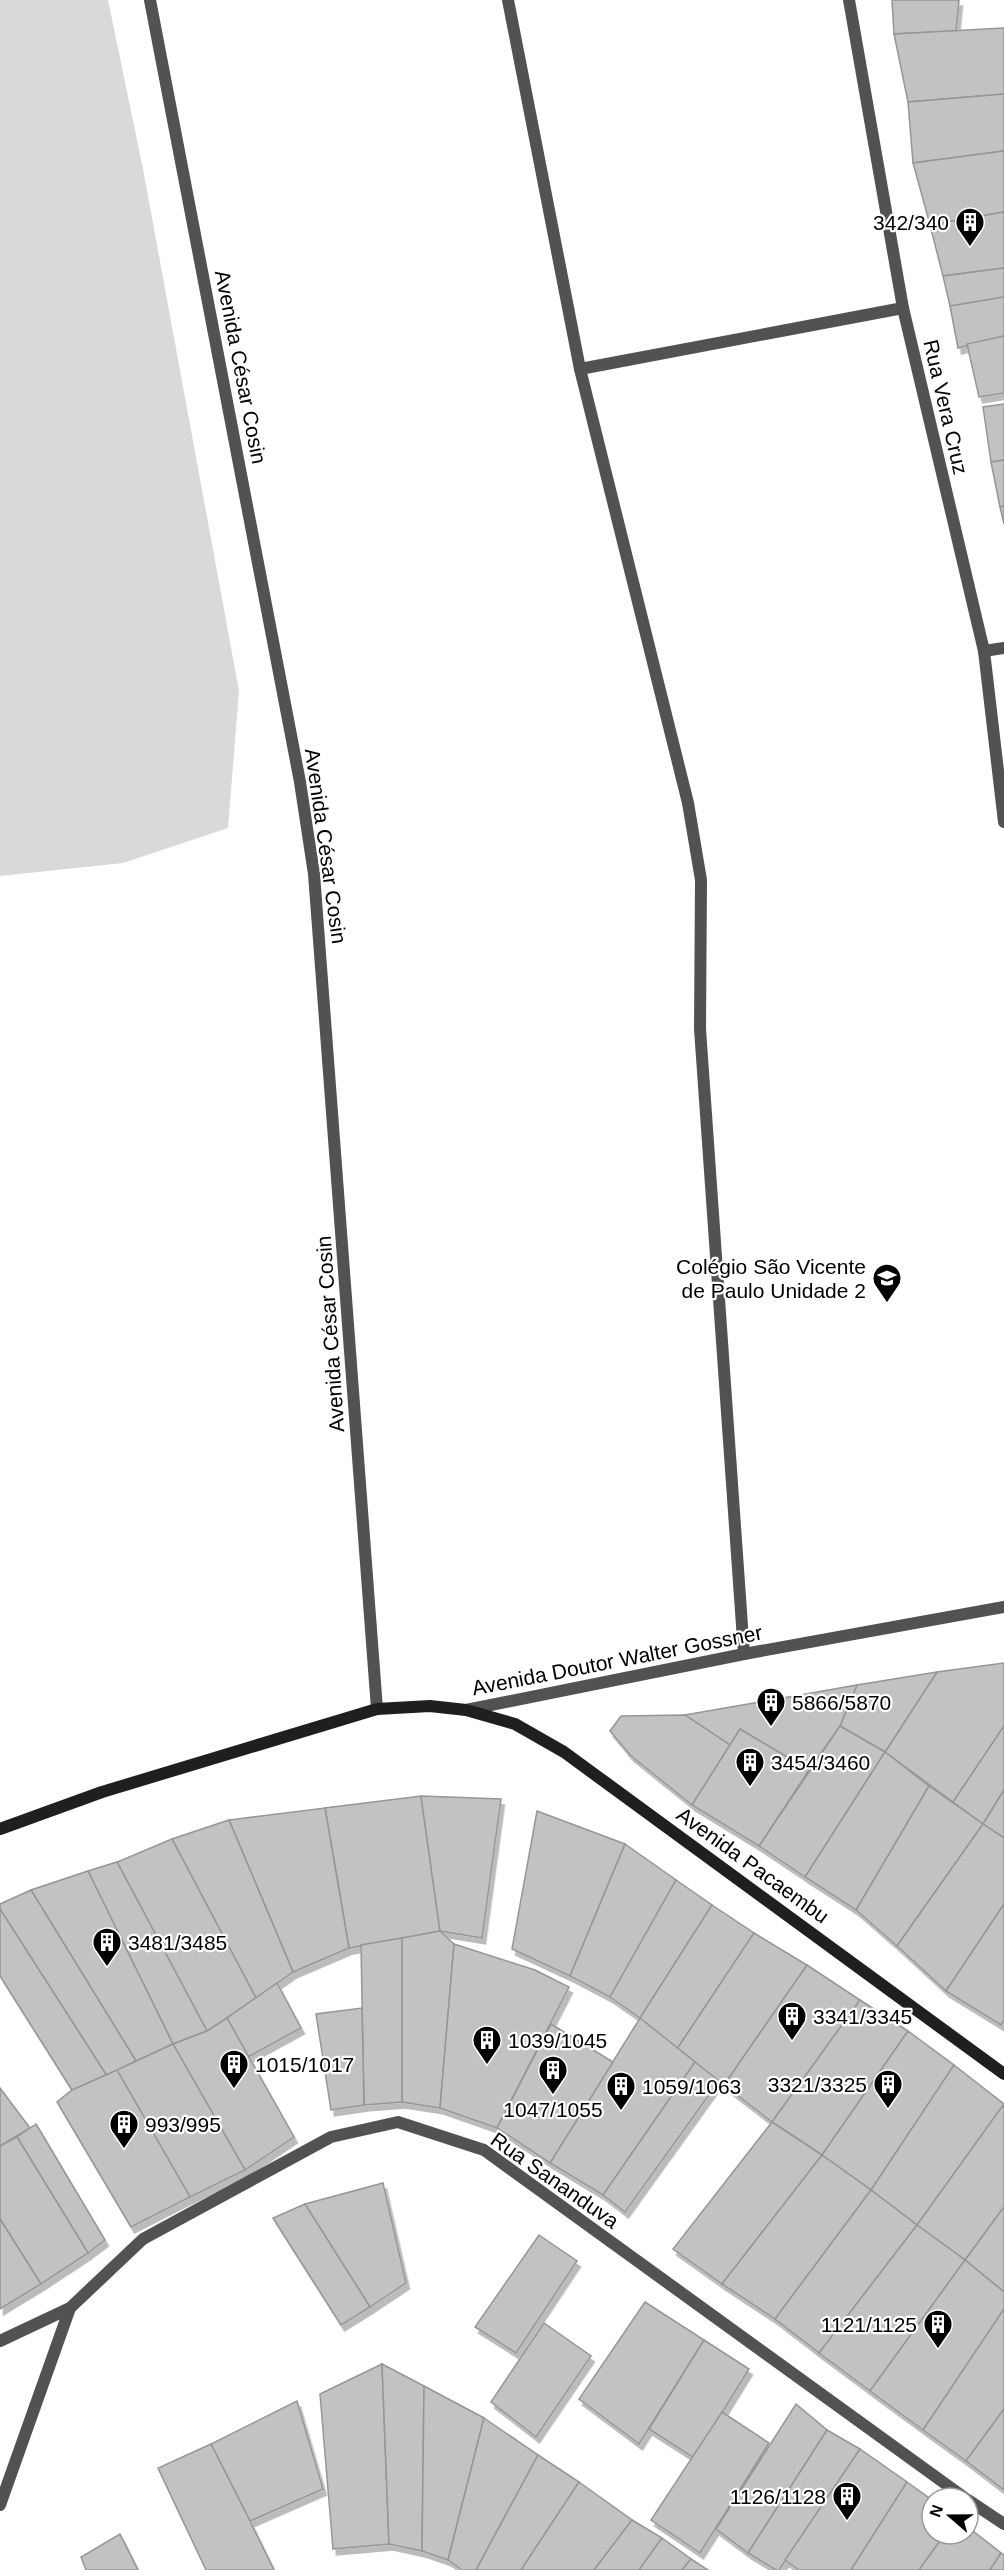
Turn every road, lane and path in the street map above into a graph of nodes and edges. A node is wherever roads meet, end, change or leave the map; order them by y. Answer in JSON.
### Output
{"nodes":[{"id":1,"x":150,"y":0,"type":"edge"},
{"id":2,"x":508,"y":0,"type":"edge"},
{"id":3,"x":849,"y":0,"type":"edge"},
{"id":4,"x":903,"y":308,"type":"junction"},
{"id":5,"x":580,"y":369,"type":"junction"},
{"id":6,"x":1004,"y":648,"type":"edge"},
{"id":7,"x":984,"y":651,"type":"junction"},
{"id":8,"x":1004,"y":822,"type":"edge"},
{"id":9,"x":1004,"y":1607,"type":"edge"},
{"id":10,"x":744,"y":1654,"type":"junction"},
{"id":11,"x":377,"y":1709,"type":"junction"},
{"id":12,"x":466,"y":1710,"type":"junction"},
{"id":13,"x":0,"y":1829,"type":"edge"},
{"id":14,"x":1004,"y":2074,"type":"edge"},
{"id":15,"x":70,"y":2308,"type":"junction"},
{"id":16,"x":0,"y":2341,"type":"edge"},
{"id":17,"x":948,"y":2486,"type":"edge"},
{"id":18,"x":0,"y":2505,"type":"edge"},
{"id":19,"x":980,"y":2508,"type":"edge"},
{"id":20,"x":1004,"y":2524,"type":"edge"}],
"edges":[{"from":1,"to":11,"type":"street","name":"Avenida César Cosin"},
{"from":2,"to":5,"type":"street"},
{"from":3,"to":4,"type":"street","name":"Rua Vera Cruz"},
{"from":4,"to":5,"type":"street"},
{"from":4,"to":7,"type":"street","name":"Rua Vera Cruz"},
{"from":5,"to":10,"type":"street"},
{"from":6,"to":7,"type":"street"},
{"from":7,"to":8,"type":"street","name":"Rua Vera Cruz"},
{"from":9,"to":10,"type":"street","name":"Avenida Doutor Walter Gossner"},
{"from":10,"to":12,"type":"street","name":"Avenida Doutor Walter Gossner"},
{"from":11,"to":12,"type":"main road","name":"Avenida Doutor Walter Gossner"},
{"from":11,"to":13,"type":"main road","name":"Avenida Doutor Walter Gossner"},
{"from":12,"to":14,"type":"main road","name":"Avenida Pacaembu"},
{"from":15,"to":16,"type":"street","name":"Rua Sananduva"},
{"from":15,"to":17,"type":"street","name":"Rua Sananduva"},
{"from":15,"to":18,"type":"street"},
{"from":19,"to":20,"type":"street","name":"Rua Sananduva"}]}
